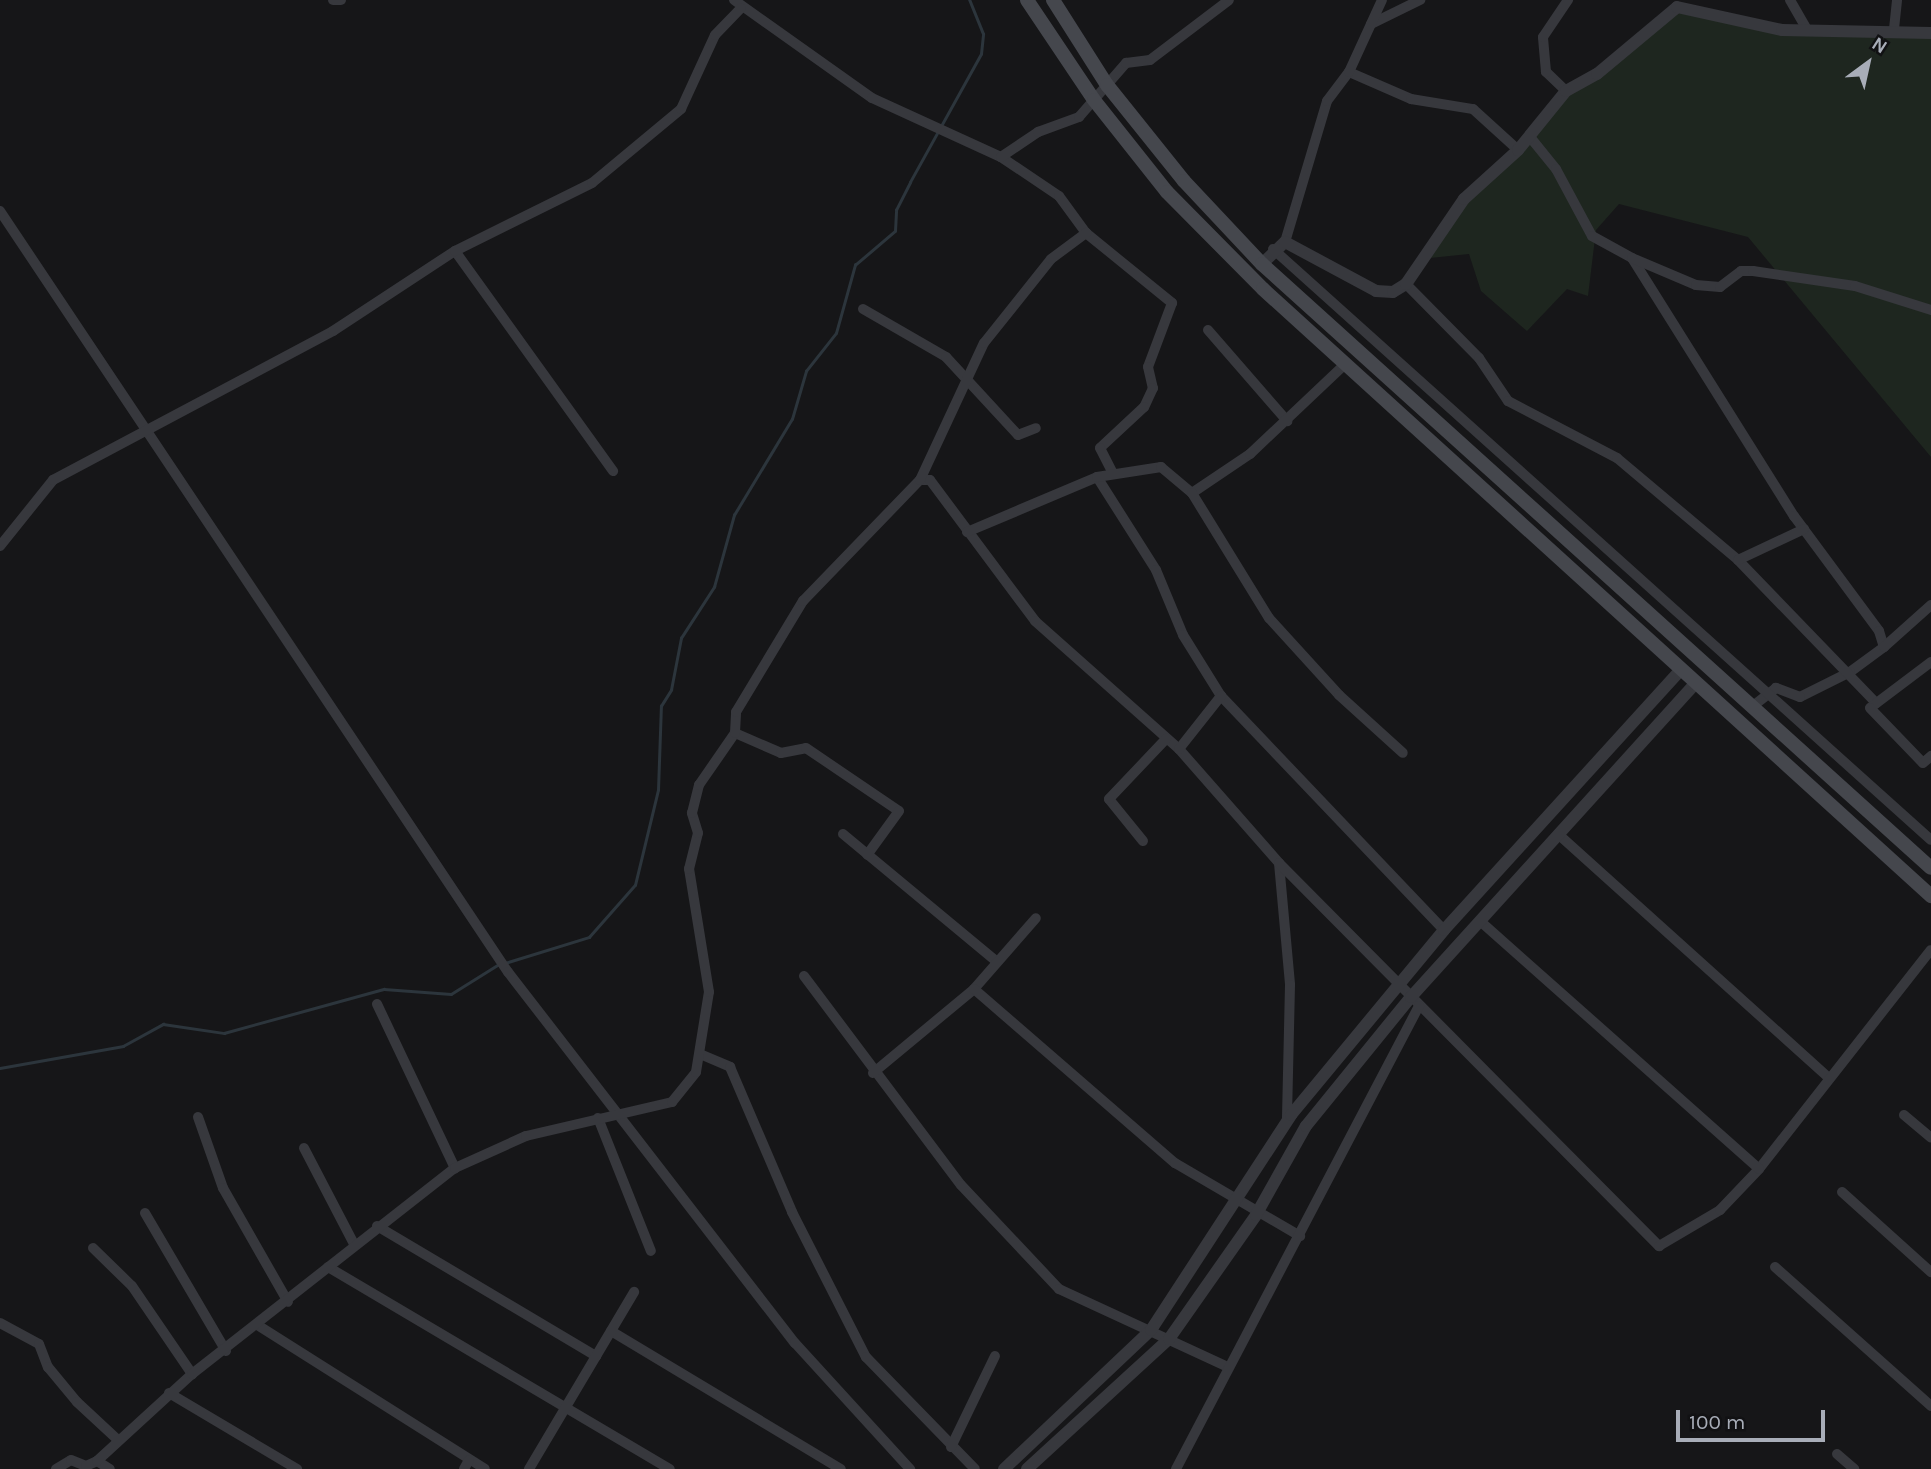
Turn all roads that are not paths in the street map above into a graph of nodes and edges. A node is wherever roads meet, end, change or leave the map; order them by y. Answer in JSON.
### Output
{"nodes":[{"id":1,"x":333,"y":0,"type":"edge"},
{"id":2,"x":341,"y":0,"type":"edge"},
{"id":3,"x":1027,"y":0,"type":"edge"},
{"id":4,"x":1054,"y":0,"type":"edge"},
{"id":5,"x":1228,"y":0,"type":"edge"},
{"id":6,"x":1382,"y":0,"type":"edge"},
{"id":7,"x":1420,"y":0,"type":"edge"},
{"id":8,"x":1568,"y":0,"type":"edge"},
{"id":9,"x":1790,"y":0,"type":"edge"},
{"id":10,"x":1897,"y":0,"type":"edge"},
{"id":11,"x":738,"y":4,"type":"edge"},
{"id":12,"x":1371,"y":24,"type":"junction"},
{"id":13,"x":1894,"y":29,"type":"junction"},
{"id":14,"x":1807,"y":30,"type":"junction"},
{"id":15,"x":1931,"y":33,"type":"edge"},
{"id":16,"x":1349,"y":72,"type":"junction"},
{"id":17,"x":1107,"y":85,"type":"junction"},
{"id":18,"x":1566,"y":91,"type":"junction"},
{"id":19,"x":1094,"y":100,"type":"junction"},
{"id":20,"x":1530,"y":137,"type":"junction"},
{"id":21,"x":1518,"y":150,"type":"junction"},
{"id":22,"x":1001,"y":157,"type":"junction"},
{"id":23,"x":0,"y":211,"type":"edge"},
{"id":24,"x":1086,"y":233,"type":"junction"},
{"id":25,"x":1279,"y":246,"type":"junction"},
{"id":26,"x":455,"y":251,"type":"junction"},
{"id":27,"x":1632,"y":258,"type":"junction"},
{"id":28,"x":1262,"y":264,"type":"junction"},
{"id":29,"x":1406,"y":284,"type":"junction"},
{"id":30,"x":863,"y":309,"type":"dead end"},
{"id":31,"x":1931,"y":310,"type":"edge"},
{"id":32,"x":1208,"y":330,"type":"dead end"},
{"id":33,"x":1344,"y":365,"type":"junction"},
{"id":34,"x":968,"y":376,"type":"junction"},
{"id":35,"x":1287,"y":421,"type":"junction"},
{"id":36,"x":1036,"y":428,"type":"dead end"},
{"id":37,"x":147,"y":429,"type":"junction"},
{"id":38,"x":613,"y":471,"type":"dead end"},
{"id":39,"x":1112,"y":472,"type":"junction"},
{"id":40,"x":1097,"y":477,"type":"junction"},
{"id":41,"x":920,"y":480,"type":"junction"},
{"id":42,"x":1192,"y":494,"type":"junction"},
{"id":43,"x":1804,"y":529,"type":"junction"},
{"id":44,"x":967,"y":532,"type":"junction"},
{"id":45,"x":0,"y":546,"type":"edge"},
{"id":46,"x":1738,"y":560,"type":"junction"},
{"id":47,"x":1931,"y":605,"type":"edge"},
{"id":48,"x":1884,"y":647,"type":"junction"},
{"id":49,"x":1931,"y":662,"type":"edge"},
{"id":50,"x":1680,"y":671,"type":"junction"},
{"id":51,"x":1850,"y":672,"type":"junction"},
{"id":52,"x":1695,"y":684,"type":"junction"},
{"id":53,"x":1769,"y":693,"type":"junction"},
{"id":54,"x":1221,"y":696,"type":"junction"},
{"id":55,"x":1876,"y":703,"type":"junction"},
{"id":56,"x":1754,"y":705,"type":"junction"},
{"id":57,"x":735,"y":733,"type":"junction"},
{"id":58,"x":1166,"y":739,"type":"junction"},
{"id":59,"x":1179,"y":749,"type":"junction"},
{"id":60,"x":1403,"y":753,"type":"dead end"},
{"id":61,"x":1931,"y":756,"type":"edge"},
{"id":62,"x":843,"y":834,"type":"dead end"},
{"id":63,"x":1558,"y":834,"type":"junction"},
{"id":64,"x":1931,"y":839,"type":"edge"},
{"id":65,"x":1143,"y":841,"type":"dead end"},
{"id":66,"x":867,"y":855,"type":"junction"},
{"id":67,"x":1279,"y":863,"type":"junction"},
{"id":68,"x":1931,"y":868,"type":"edge"},
{"id":69,"x":1931,"y":896,"type":"edge"},
{"id":70,"x":1036,"y":918,"type":"dead end"},
{"id":71,"x":1480,"y":921,"type":"junction"},
{"id":72,"x":1444,"y":930,"type":"junction"},
{"id":73,"x":1931,"y":950,"type":"edge"},
{"id":74,"x":996,"y":961,"type":"junction"},
{"id":75,"x":804,"y":976,"type":"dead end"},
{"id":76,"x":1398,"y":984,"type":"junction"},
{"id":77,"x":974,"y":989,"type":"junction"},
{"id":78,"x":1415,"y":1002,"type":"junction"},
{"id":79,"x":377,"y":1004,"type":"dead end"},
{"id":80,"x":700,"y":1055,"type":"junction"},
{"id":81,"x":873,"y":1073,"type":"junction"},
{"id":82,"x":1828,"y":1077,"type":"junction"},
{"id":83,"x":622,"y":1113,"type":"junction"},
{"id":84,"x":1905,"y":1115,"type":"dead end"},
{"id":85,"x":198,"y":1117,"type":"dead end"},
{"id":86,"x":598,"y":1118,"type":"junction"},
{"id":87,"x":1287,"y":1122,"type":"junction"},
{"id":88,"x":1931,"y":1139,"type":"edge"},
{"id":89,"x":303,"y":1148,"type":"dead end"},
{"id":90,"x":455,"y":1168,"type":"junction"},
{"id":91,"x":1759,"y":1169,"type":"junction"},
{"id":92,"x":1842,"y":1192,"type":"dead end"},
{"id":93,"x":1237,"y":1203,"type":"junction"},
{"id":94,"x":145,"y":1213,"type":"dead end"},
{"id":95,"x":1256,"y":1215,"type":"junction"},
{"id":96,"x":377,"y":1226,"type":"junction"},
{"id":97,"x":1300,"y":1236,"type":"junction"},
{"id":98,"x":354,"y":1244,"type":"junction"},
{"id":99,"x":93,"y":1248,"type":"dead end"},
{"id":100,"x":651,"y":1251,"type":"dead end"},
{"id":101,"x":328,"y":1267,"type":"junction"},
{"id":102,"x":1775,"y":1267,"type":"dead end"},
{"id":103,"x":1931,"y":1272,"type":"edge"},
{"id":104,"x":634,"y":1292,"type":"dead end"},
{"id":105,"x":288,"y":1301,"type":"junction"},
{"id":106,"x":0,"y":1323,"type":"edge"},
{"id":107,"x":259,"y":1326,"type":"junction"},
{"id":108,"x":1151,"y":1330,"type":"junction"},
{"id":109,"x":611,"y":1331,"type":"junction"},
{"id":110,"x":1169,"y":1339,"type":"junction"},
{"id":111,"x":226,"y":1351,"type":"junction"},
{"id":112,"x":596,"y":1356,"type":"junction"},
{"id":113,"x":995,"y":1356,"type":"dead end"},
{"id":114,"x":1228,"y":1367,"type":"junction"},
{"id":115,"x":192,"y":1374,"type":"junction"},
{"id":116,"x":169,"y":1393,"type":"junction"},
{"id":117,"x":1931,"y":1406,"type":"edge"},
{"id":118,"x":566,"y":1407,"type":"junction"},
{"id":119,"x":118,"y":1440,"type":"junction"},
{"id":120,"x":951,"y":1447,"type":"junction"},
{"id":121,"x":1837,"y":1454,"type":"dead end"},
{"id":122,"x":97,"y":1461,"type":"junction"},
{"id":123,"x":466,"y":1464,"type":"edge"},
{"id":124,"x":55,"y":1469,"type":"edge"},
{"id":125,"x":110,"y":1469,"type":"edge"},
{"id":126,"x":297,"y":1469,"type":"edge"},
{"id":127,"x":485,"y":1469,"type":"edge"},
{"id":128,"x":529,"y":1469,"type":"edge"},
{"id":129,"x":670,"y":1469,"type":"edge"},
{"id":130,"x":841,"y":1469,"type":"edge"},
{"id":131,"x":910,"y":1469,"type":"edge"},
{"id":132,"x":975,"y":1469,"type":"edge"},
{"id":133,"x":1004,"y":1469,"type":"edge"},
{"id":134,"x":1027,"y":1469,"type":"edge"},
{"id":135,"x":1176,"y":1469,"type":"edge"},
{"id":136,"x":1854,"y":1469,"type":"edge"}],
"edges":[{"from":1,"to":2,"type":"street"},
{"from":3,"to":19,"type":"main road"},
{"from":4,"to":17,"type":"main road"},
{"from":5,"to":17,"type":"street"},
{"from":6,"to":12,"type":"street"},
{"from":7,"to":12,"type":"street"},
{"from":8,"to":18,"type":"street"},
{"from":9,"to":14,"type":"street"},
{"from":10,"to":13,"type":"street"},
{"from":11,"to":22,"type":"street"},
{"from":11,"to":26,"type":"street"},
{"from":12,"to":16,"type":"street"},
{"from":13,"to":14,"type":"street"},
{"from":13,"to":15,"type":"street"},
{"from":14,"to":18,"type":"street"},
{"from":16,"to":21,"type":"street"},
{"from":16,"to":25,"type":"street"},
{"from":17,"to":19,"type":"street"},
{"from":17,"to":28,"type":"main road"},
{"from":18,"to":20,"type":"street"},
{"from":19,"to":22,"type":"street"},
{"from":19,"to":33,"type":"main road"},
{"from":20,"to":21,"type":"street"},
{"from":20,"to":27,"type":"street"},
{"from":21,"to":29,"type":"street"},
{"from":22,"to":24,"type":"street"},
{"from":23,"to":37,"type":"street"},
{"from":24,"to":34,"type":"street"},
{"from":24,"to":39,"type":"street"},
{"from":25,"to":28,"type":"street"},
{"from":25,"to":29,"type":"street"},
{"from":25,"to":53,"type":"street"},
{"from":26,"to":37,"type":"street"},
{"from":26,"to":38,"type":"street"},
{"from":27,"to":31,"type":"street"},
{"from":27,"to":43,"type":"street"},
{"from":28,"to":56,"type":"main road"},
{"from":29,"to":46,"type":"street"},
{"from":30,"to":34,"type":"street"},
{"from":32,"to":35,"type":"street"},
{"from":33,"to":35,"type":"street"},
{"from":33,"to":50,"type":"main road"},
{"from":34,"to":36,"type":"street"},
{"from":34,"to":41,"type":"street"},
{"from":35,"to":42,"type":"street"},
{"from":37,"to":45,"type":"street"},
{"from":37,"to":83,"type":"street"},
{"from":39,"to":40,"type":"street"},
{"from":39,"to":42,"type":"street"},
{"from":40,"to":44,"type":"street"},
{"from":40,"to":54,"type":"street"},
{"from":41,"to":44,"type":"street"},
{"from":41,"to":57,"type":"street"},
{"from":42,"to":60,"type":"street"},
{"from":43,"to":46,"type":"street"},
{"from":43,"to":48,"type":"street"},
{"from":44,"to":58,"type":"street"},
{"from":46,"to":51,"type":"street"},
{"from":47,"to":48,"type":"street"},
{"from":48,"to":51,"type":"street"},
{"from":49,"to":55,"type":"street"},
{"from":50,"to":52,"type":"main road"},
{"from":50,"to":72,"type":"street"},
{"from":51,"to":53,"type":"street"},
{"from":51,"to":55,"type":"street"},
{"from":52,"to":63,"type":"street"},
{"from":52,"to":69,"type":"main road"},
{"from":53,"to":56,"type":"street"},
{"from":53,"to":64,"type":"street"},
{"from":54,"to":59,"type":"street"},
{"from":54,"to":72,"type":"street"},
{"from":55,"to":61,"type":"street"},
{"from":56,"to":68,"type":"main road"},
{"from":57,"to":66,"type":"street"},
{"from":57,"to":80,"type":"street"},
{"from":58,"to":59,"type":"street"},
{"from":58,"to":65,"type":"street"},
{"from":59,"to":67,"type":"street"},
{"from":62,"to":66,"type":"street"},
{"from":63,"to":71,"type":"street"},
{"from":63,"to":82,"type":"street"},
{"from":66,"to":74,"type":"street"},
{"from":67,"to":76,"type":"street"},
{"from":67,"to":87,"type":"street"},
{"from":70,"to":74,"type":"street"},
{"from":71,"to":78,"type":"street"},
{"from":71,"to":91,"type":"street"},
{"from":72,"to":76,"type":"street"},
{"from":73,"to":82,"type":"street"},
{"from":74,"to":77,"type":"street"},
{"from":75,"to":81,"type":"street"},
{"from":76,"to":78,"type":"street"},
{"from":76,"to":87,"type":"street"},
{"from":77,"to":81,"type":"street"},
{"from":77,"to":93,"type":"street"},
{"from":78,"to":91,"type":"street"},
{"from":78,"to":95,"type":"street"},
{"from":78,"to":97,"type":"street"},
{"from":79,"to":90,"type":"street"},
{"from":80,"to":83,"type":"street"},
{"from":80,"to":120,"type":"street"},
{"from":81,"to":108,"type":"street"},
{"from":82,"to":91,"type":"street"},
{"from":83,"to":86,"type":"street"},
{"from":83,"to":131,"type":"street"},
{"from":84,"to":88,"type":"street"},
{"from":85,"to":105,"type":"street"},
{"from":86,"to":90,"type":"street"},
{"from":86,"to":100,"type":"street"},
{"from":87,"to":93,"type":"street"},
{"from":89,"to":98,"type":"street"},
{"from":90,"to":96,"type":"street"},
{"from":92,"to":103,"type":"street"},
{"from":93,"to":95,"type":"street"},
{"from":93,"to":108,"type":"street"},
{"from":94,"to":111,"type":"street"},
{"from":95,"to":97,"type":"street"},
{"from":95,"to":110,"type":"street"},
{"from":96,"to":98,"type":"street"},
{"from":96,"to":112,"type":"street"},
{"from":97,"to":114,"type":"street"},
{"from":98,"to":101,"type":"street"},
{"from":99,"to":115,"type":"street"},
{"from":101,"to":105,"type":"street"},
{"from":101,"to":118,"type":"street"},
{"from":102,"to":117,"type":"street"},
{"from":104,"to":109,"type":"street"},
{"from":105,"to":107,"type":"street"},
{"from":106,"to":119,"type":"street"},
{"from":107,"to":111,"type":"street"},
{"from":107,"to":123,"type":"street"},
{"from":108,"to":110,"type":"street"},
{"from":108,"to":133,"type":"street"},
{"from":109,"to":112,"type":"street"},
{"from":109,"to":130,"type":"street"},
{"from":110,"to":114,"type":"street"},
{"from":110,"to":134,"type":"street"},
{"from":111,"to":115,"type":"street"},
{"from":112,"to":118,"type":"street"},
{"from":113,"to":120,"type":"street"},
{"from":114,"to":135,"type":"street"},
{"from":115,"to":116,"type":"street"},
{"from":116,"to":119,"type":"street"},
{"from":116,"to":126,"type":"street"},
{"from":118,"to":128,"type":"street"},
{"from":118,"to":129,"type":"street"},
{"from":119,"to":122,"type":"street"},
{"from":120,"to":132,"type":"street"},
{"from":121,"to":136,"type":"street"},
{"from":122,"to":124,"type":"street"},
{"from":122,"to":125,"type":"street"},
{"from":123,"to":127,"type":"street"}]}
